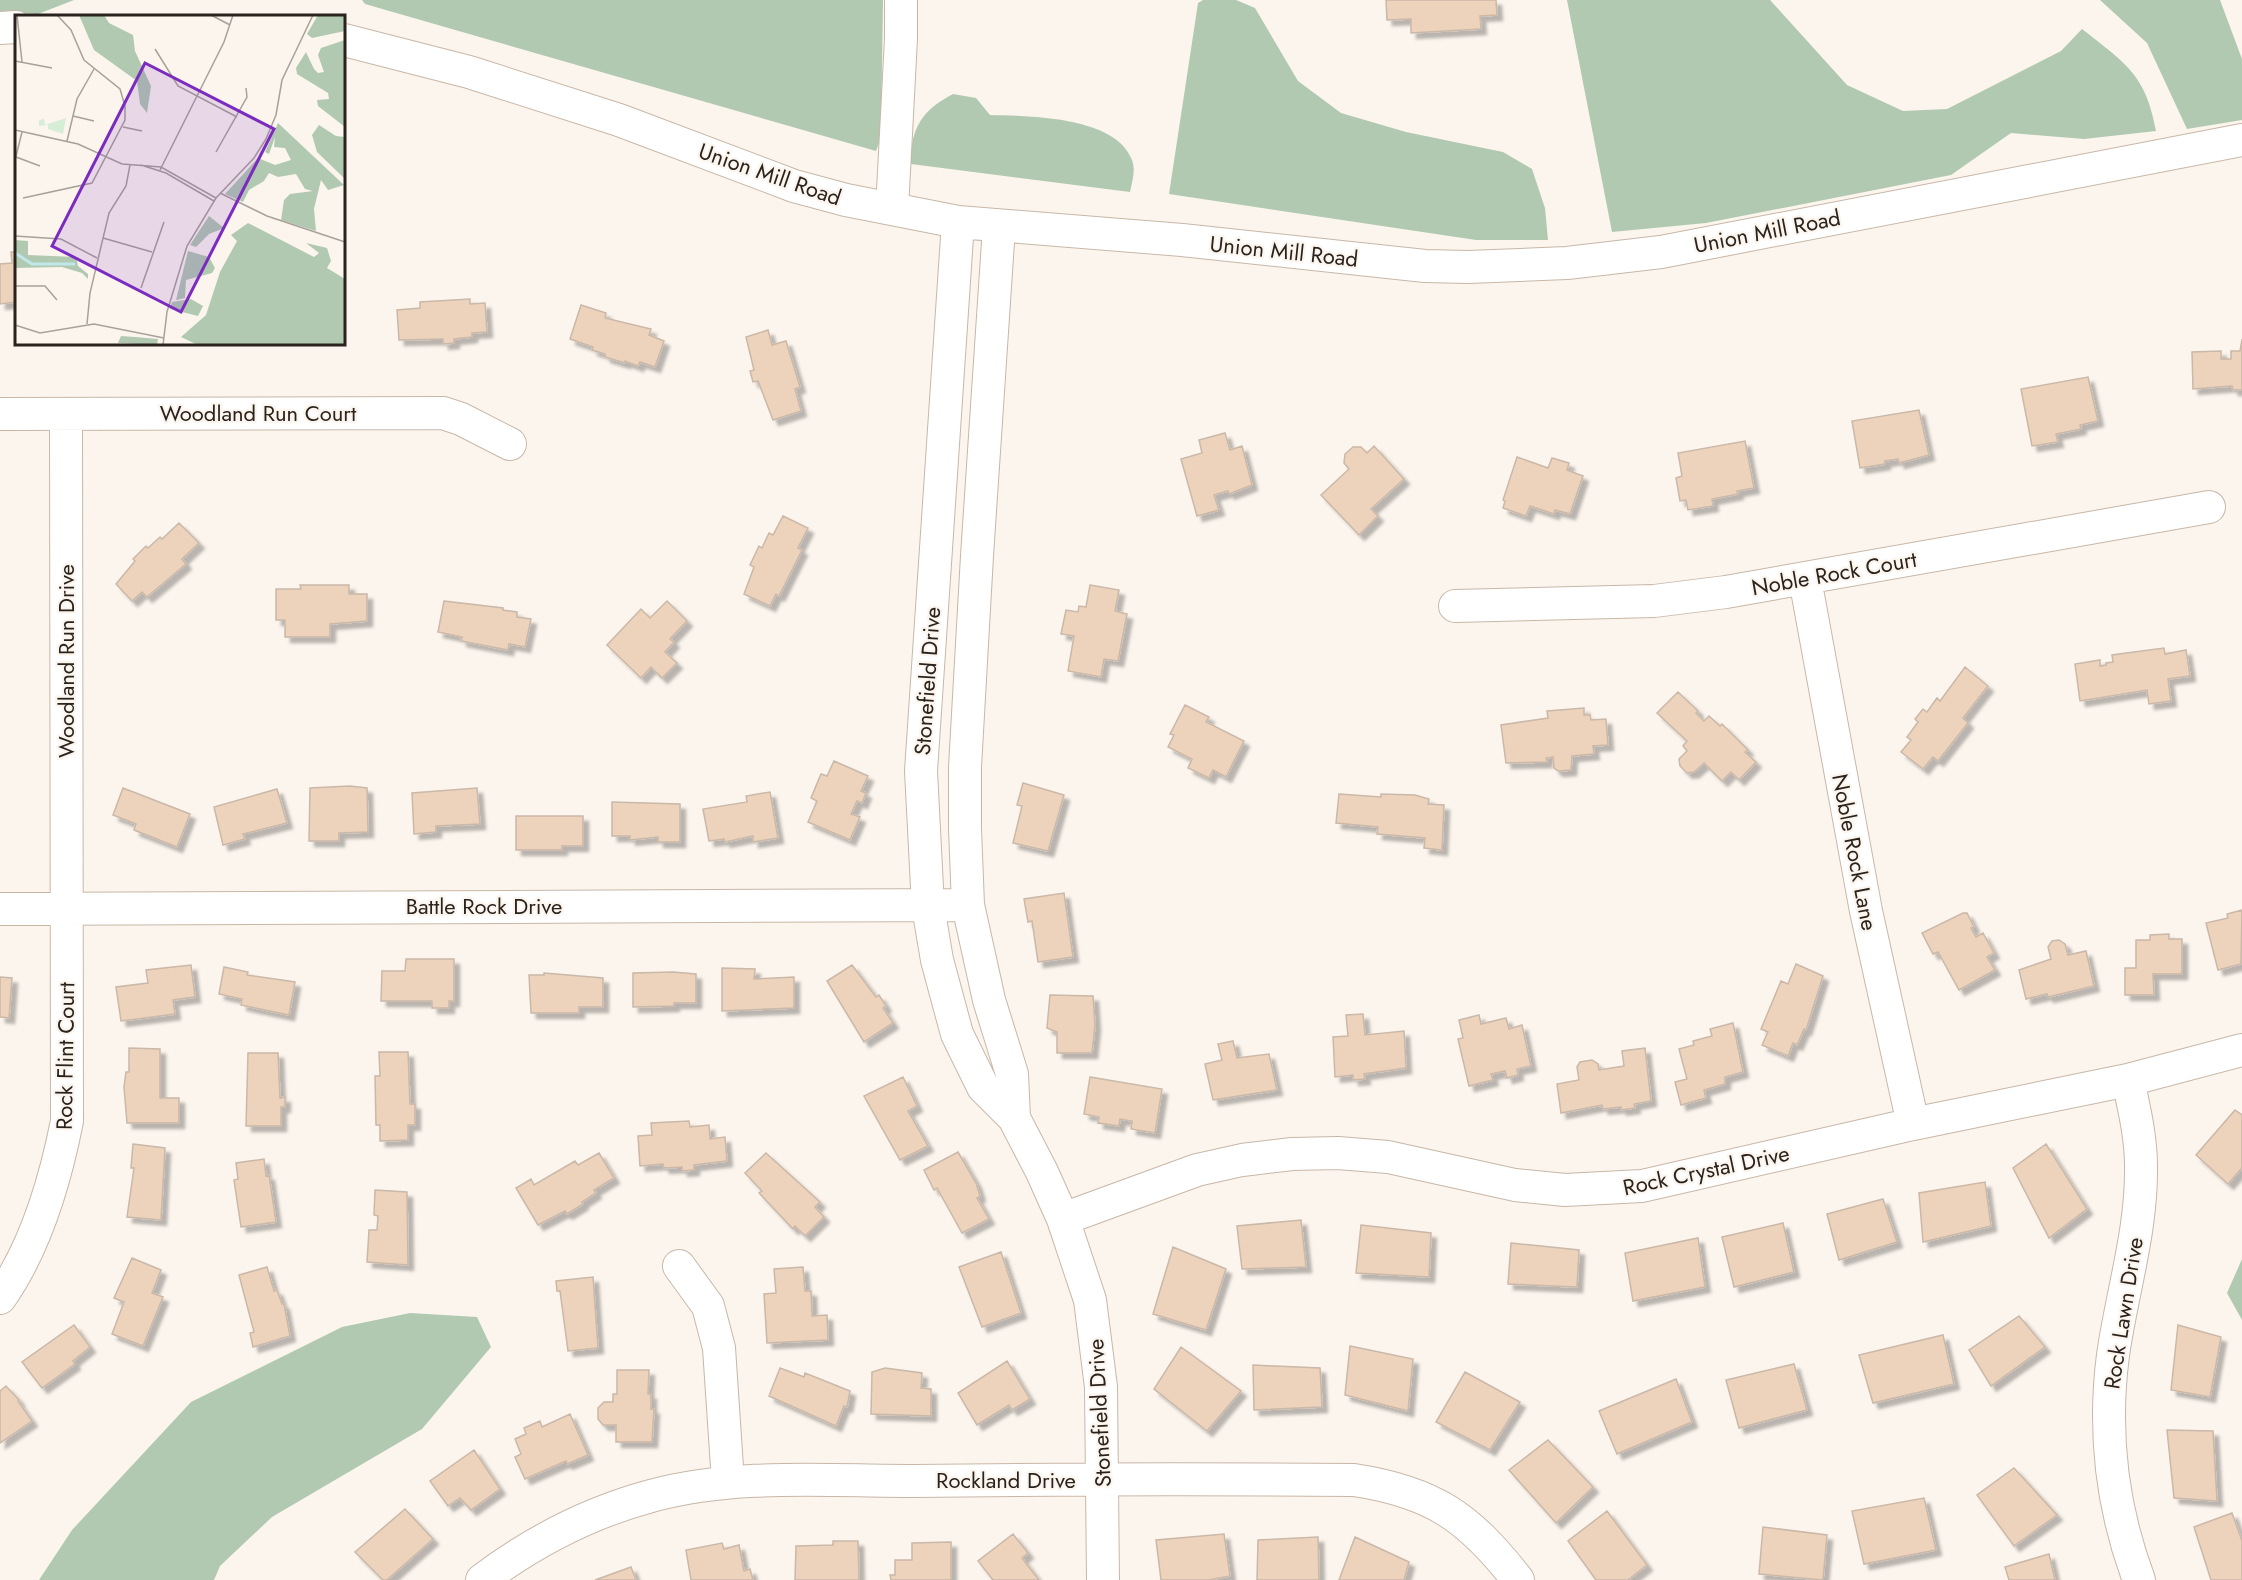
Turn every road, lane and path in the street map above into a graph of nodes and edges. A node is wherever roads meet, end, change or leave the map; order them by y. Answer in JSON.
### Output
{"nodes":[{"id":1,"x":901,"y":0,"type":"edge"},
{"id":2,"x":15,"y":27,"type":"edge"},
{"id":3,"x":0,"y":28,"type":"edge"},
{"id":4,"x":345,"y":39,"type":"edge"},
{"id":5,"x":2242,"y":140,"type":"edge"},
{"id":6,"x":892,"y":209,"type":"junction"},
{"id":7,"x":958,"y":222,"type":"junction"},
{"id":8,"x":999,"y":227,"type":"junction"},
{"id":9,"x":0,"y":414,"type":"edge"},
{"id":10,"x":66,"y":414,"type":"junction"},
{"id":11,"x":510,"y":444,"type":"dead end"},
{"id":12,"x":2209,"y":507,"type":"dead end"},
{"id":13,"x":1805,"y":579,"type":"junction"},
{"id":14,"x":1455,"y":606,"type":"dead end"},
{"id":15,"x":968,"y":905,"type":"junction"},
{"id":16,"x":928,"y":907,"type":"junction"},
{"id":17,"x":67,"y":908,"type":"junction"},
{"id":18,"x":0,"y":909,"type":"edge"},
{"id":19,"x":2242,"y":1050,"type":"edge"},
{"id":20,"x":2128,"y":1080,"type":"junction"},
{"id":21,"x":1014,"y":1118,"type":"junction"},
{"id":22,"x":1913,"y":1124,"type":"junction"},
{"id":23,"x":1063,"y":1219,"type":"junction"},
{"id":24,"x":679,"y":1266,"type":"dead end"},
{"id":25,"x":0,"y":1298,"type":"edge"},
{"id":26,"x":1102,"y":1479,"type":"junction"},
{"id":27,"x":728,"y":1482,"type":"junction"},
{"id":28,"x":482,"y":1580,"type":"edge"},
{"id":29,"x":1103,"y":1580,"type":"edge"},
{"id":30,"x":1518,"y":1580,"type":"edge"},
{"id":31,"x":2139,"y":1580,"type":"edge"}],
"edges":[{"from":1,"to":6,"type":"street"},
{"from":2,"to":3,"type":"street"},
{"from":4,"to":6,"type":"street","name":"Union Mill Road"},
{"from":5,"to":8,"type":"street","name":"Union Mill Road"},
{"from":6,"to":7,"type":"street","name":"Union Mill Road"},
{"from":7,"to":8,"type":"street","name":"Union Mill Road"},
{"from":7,"to":16,"type":"street","name":"Stonefield Drive"},
{"from":8,"to":15,"type":"street","name":"Stonefield Drive"},
{"from":9,"to":10,"type":"street","name":"Woodland Run Court"},
{"from":10,"to":11,"type":"street","name":"Woodland Run Court"},
{"from":10,"to":17,"type":"street","name":"Woodland Run Drive"},
{"from":12,"to":13,"type":"street","name":"Noble Rock Court"},
{"from":13,"to":14,"type":"street","name":"Noble Rock Court"},
{"from":13,"to":22,"type":"street","name":"Noble Rock Lane"},
{"from":15,"to":16,"type":"street","name":"Battle Rock Drive"},
{"from":15,"to":21,"type":"street","name":"Stonefield Drive"},
{"from":16,"to":17,"type":"street","name":"Battle Rock Drive"},
{"from":16,"to":21,"type":"street","name":"Stonefield Drive"},
{"from":17,"to":18,"type":"street","name":"Battle Rock Drive"},
{"from":17,"to":25,"type":"street","name":"Rock Flint Court"},
{"from":19,"to":20,"type":"street","name":"Rock Crystal Drive"},
{"from":20,"to":22,"type":"street","name":"Rock Crystal Drive"},
{"from":20,"to":31,"type":"street","name":"Rock Lawn Drive"},
{"from":21,"to":23,"type":"street","name":"Stonefield Drive"},
{"from":22,"to":23,"type":"street","name":"Rock Crystal Drive"},
{"from":23,"to":26,"type":"street","name":"Stonefield Drive"},
{"from":24,"to":27,"type":"street"},
{"from":26,"to":27,"type":"street","name":"Rockland Drive"},
{"from":26,"to":29,"type":"street","name":"Stonefield Drive"},
{"from":26,"to":30,"type":"street","name":"Rockland Drive"},
{"from":27,"to":28,"type":"street","name":"Rockland Drive"}]}
